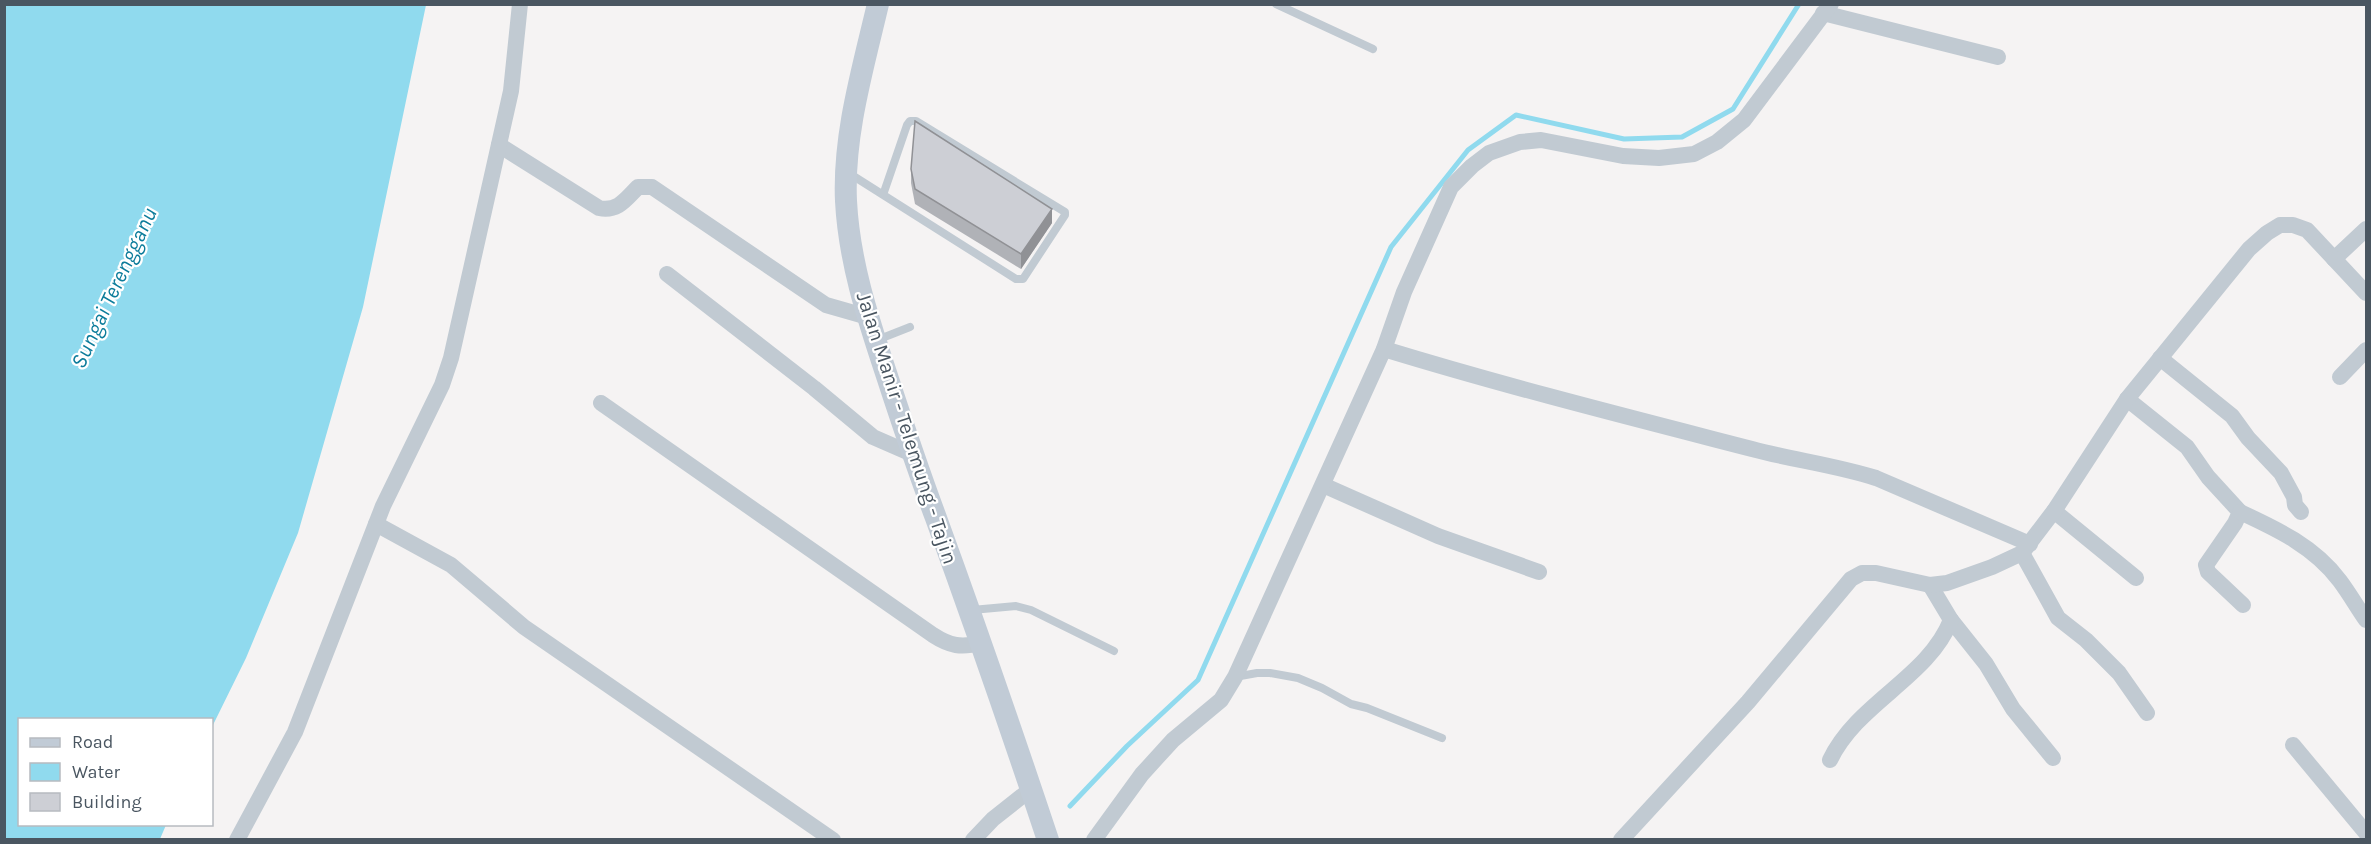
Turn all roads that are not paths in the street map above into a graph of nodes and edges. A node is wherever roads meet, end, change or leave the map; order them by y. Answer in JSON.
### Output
{"nodes":[{"id":1,"x":520,"y":4,"type":"edge"},
{"id":2,"x":878,"y":4,"type":"edge"},
{"id":3,"x":1276,"y":4,"type":"edge"},
{"id":4,"x":1827,"y":9,"type":"edge"},
{"id":5,"x":1374,"y":49,"type":"dead end"},
{"id":6,"x":1998,"y":57,"type":"dead end"},
{"id":7,"x":499,"y":145,"type":"junction"},
{"id":8,"x":847,"y":172,"type":"junction"},
{"id":9,"x":883,"y":195,"type":"junction"},
{"id":10,"x":2367,"y":230,"type":"edge"},
{"id":11,"x":2334,"y":259,"type":"junction"},
{"id":12,"x":667,"y":274,"type":"dead end"},
{"id":13,"x":2367,"y":293,"type":"edge"},
{"id":14,"x":868,"y":317,"type":"junction"},
{"id":15,"x":910,"y":327,"type":"dead end"},
{"id":16,"x":875,"y":341,"type":"junction"},
{"id":17,"x":1384,"y":349,"type":"junction"},
{"id":18,"x":2367,"y":350,"type":"edge"},
{"id":19,"x":2160,"y":358,"type":"junction"},
{"id":20,"x":2340,"y":377,"type":"dead end"},
{"id":21,"x":2127,"y":399,"type":"junction"},
{"id":22,"x":601,"y":403,"type":"dead end"},
{"id":23,"x":912,"y":454,"type":"junction"},
{"id":24,"x":1323,"y":486,"type":"junction"},
{"id":25,"x":2054,"y":511,"type":"junction"},
{"id":26,"x":2240,"y":512,"type":"junction"},
{"id":27,"x":2301,"y":512,"type":"dead end"},
{"id":28,"x":376,"y":524,"type":"junction"},
{"id":29,"x":2026,"y":549,"type":"junction"},
{"id":30,"x":1539,"y":572,"type":"dead end"},
{"id":31,"x":2136,"y":578,"type":"dead end"},
{"id":32,"x":1930,"y":585,"type":"junction"},
{"id":33,"x":2243,"y":605,"type":"dead end"},
{"id":34,"x":969,"y":610,"type":"junction"},
{"id":35,"x":1951,"y":620,"type":"junction"},
{"id":36,"x":2367,"y":620,"type":"edge"},
{"id":37,"x":981,"y":643,"type":"junction"},
{"id":38,"x":1114,"y":651,"type":"dead end"},
{"id":39,"x":1235,"y":677,"type":"junction"},
{"id":40,"x":2147,"y":712,"type":"dead end"},
{"id":41,"x":1442,"y":738,"type":"dead end"},
{"id":42,"x":2293,"y":745,"type":"dead end"},
{"id":43,"x":2053,"y":758,"type":"dead end"},
{"id":44,"x":1830,"y":760,"type":"dead end"},
{"id":45,"x":1031,"y":789,"type":"junction"},
{"id":46,"x":2367,"y":833,"type":"edge"},
{"id":47,"x":237,"y":840,"type":"edge"},
{"id":48,"x":832,"y":840,"type":"edge"},
{"id":49,"x":972,"y":840,"type":"edge"},
{"id":50,"x":1048,"y":840,"type":"edge"},
{"id":51,"x":1094,"y":840,"type":"edge"},
{"id":52,"x":1621,"y":840,"type":"edge"}],
"edges":[{"from":1,"to":7,"type":"street"},
{"from":2,"to":8,"type":"main road","name":"Jalan Manir - Telemung - Tajin"},
{"from":3,"to":5,"type":"lane"},
{"from":4,"to":6,"type":"street"},
{"from":4,"to":17,"type":"street"},
{"from":7,"to":14,"type":"street"},
{"from":7,"to":28,"type":"street"},
{"from":8,"to":9,"type":"lane"},
{"from":8,"to":14,"type":"main road","name":"Jalan Manir - Telemung - Tajin"},
{"from":9,"to":9,"type":"lane"},
{"from":10,"to":11,"type":"street"},
{"from":11,"to":13,"type":"street"},
{"from":11,"to":19,"type":"street"},
{"from":12,"to":23,"type":"street"},
{"from":14,"to":16,"type":"main road","name":"Jalan Manir - Telemung - Tajin"},
{"from":15,"to":16,"type":"lane"},
{"from":16,"to":23,"type":"main road","name":"Jalan Manir - Telemung - Tajin"},
{"from":17,"to":24,"type":"street"},
{"from":17,"to":29,"type":"street"},
{"from":18,"to":20,"type":"street"},
{"from":19,"to":21,"type":"street"},
{"from":19,"to":27,"type":"street"},
{"from":21,"to":25,"type":"street"},
{"from":21,"to":26,"type":"street"},
{"from":22,"to":37,"type":"street"},
{"from":23,"to":34,"type":"main road","name":"Jalan Manir - Telemung - Tajin"},
{"from":24,"to":30,"type":"street"},
{"from":24,"to":39,"type":"street"},
{"from":25,"to":29,"type":"street"},
{"from":25,"to":31,"type":"street"},
{"from":26,"to":33,"type":"street"},
{"from":26,"to":36,"type":"street"},
{"from":28,"to":47,"type":"street"},
{"from":28,"to":48,"type":"street"},
{"from":29,"to":32,"type":"street"},
{"from":29,"to":40,"type":"street"},
{"from":32,"to":35,"type":"street"},
{"from":32,"to":52,"type":"street"},
{"from":34,"to":37,"type":"main road","name":"Jalan Manir - Telemung - Tajin"},
{"from":34,"to":38,"type":"lane"},
{"from":35,"to":43,"type":"street"},
{"from":35,"to":44,"type":"street"},
{"from":37,"to":45,"type":"main road","name":"Jalan Manir - Telemung - Tajin"},
{"from":39,"to":41,"type":"lane"},
{"from":39,"to":51,"type":"street"},
{"from":42,"to":46,"type":"street"},
{"from":45,"to":49,"type":"street"},
{"from":45,"to":50,"type":"main road","name":"Jalan Manir - Telemung - Tajin"}]}
